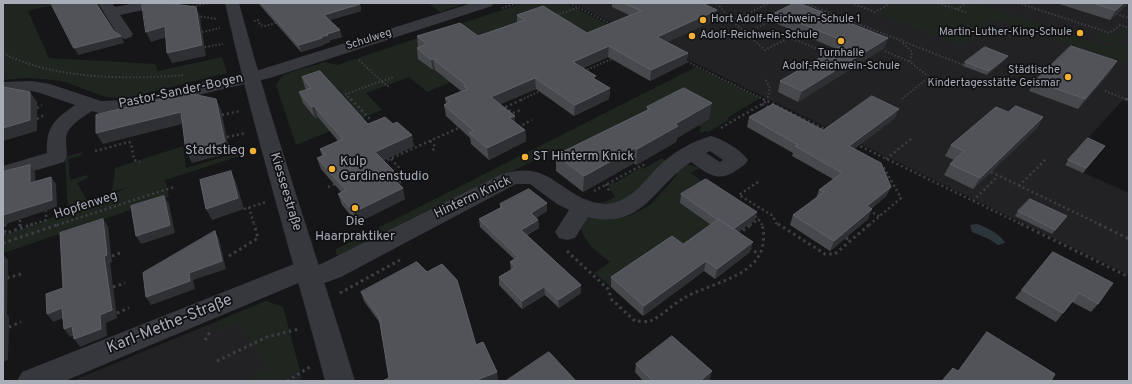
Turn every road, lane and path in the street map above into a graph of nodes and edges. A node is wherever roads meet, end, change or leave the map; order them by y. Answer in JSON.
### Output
{"nodes":[{"id":1,"x":158,"y":3,"type":"edge"},
{"id":2,"x":232,"y":3,"type":"edge"},
{"id":3,"x":487,"y":3,"type":"edge"},
{"id":4,"x":569,"y":3,"type":"edge"},
{"id":5,"x":717,"y":3,"type":"edge"},
{"id":6,"x":768,"y":3,"type":"edge"},
{"id":7,"x":805,"y":3,"type":"edge"},
{"id":8,"x":851,"y":3,"type":"edge"},
{"id":9,"x":891,"y":3,"type":"edge"},
{"id":10,"x":938,"y":3,"type":"edge"},
{"id":11,"x":966,"y":3,"type":"edge"},
{"id":12,"x":1018,"y":3,"type":"edge"},
{"id":13,"x":108,"y":7,"type":"edge"},
{"id":14,"x":578,"y":8,"type":"junction"},
{"id":15,"x":956,"y":9,"type":"junction"},
{"id":16,"x":968,"y":13,"type":"dead end"},
{"id":17,"x":1116,"y":14,"type":"edge"},
{"id":18,"x":197,"y":16,"type":"edge"},
{"id":19,"x":781,"y":16,"type":"edge"},
{"id":20,"x":552,"y":17,"type":"edge"},
{"id":21,"x":1129,"y":18,"type":"edge"},
{"id":22,"x":218,"y":19,"type":"dead end"},
{"id":23,"x":283,"y":21,"type":"edge"},
{"id":24,"x":732,"y":21,"type":"junction"},
{"id":25,"x":253,"y":22,"type":"dead end"},
{"id":26,"x":220,"y":28,"type":"dead end"},
{"id":27,"x":617,"y":28,"type":"edge"},
{"id":28,"x":1129,"y":28,"type":"edge"},
{"id":29,"x":202,"y":32,"type":"dead end"},
{"id":30,"x":747,"y":32,"type":"junction"},
{"id":31,"x":779,"y":33,"type":"dead end"},
{"id":32,"x":799,"y":33,"type":"edge"},
{"id":33,"x":126,"y":34,"type":"dead end"},
{"id":34,"x":790,"y":38,"type":"junction"},
{"id":35,"x":902,"y":42,"type":"junction"},
{"id":36,"x":223,"y":44,"type":"dead end"},
{"id":37,"x":205,"y":47,"type":"dead end"},
{"id":38,"x":885,"y":51,"type":"edge"},
{"id":39,"x":3,"y":53,"type":"edge"},
{"id":40,"x":356,"y":56,"type":"dead end"},
{"id":41,"x":617,"y":56,"type":"edge"},
{"id":42,"x":836,"y":57,"type":"edge"},
{"id":43,"x":680,"y":58,"type":"edge"},
{"id":44,"x":910,"y":62,"type":"junction"},
{"id":45,"x":968,"y":67,"type":"edge"},
{"id":46,"x":712,"y":68,"type":"dead end"},
{"id":47,"x":584,"y":71,"type":"junction"},
{"id":48,"x":707,"y":71,"type":"junction"},
{"id":49,"x":580,"y":73,"type":"edge"},
{"id":50,"x":184,"y":74,"type":"dead end"},
{"id":51,"x":590,"y":75,"type":"edge"},
{"id":52,"x":250,"y":77,"type":"junction"},
{"id":53,"x":393,"y":78,"type":"dead end"},
{"id":54,"x":766,"y":80,"type":"dead end"},
{"id":55,"x":382,"y":82,"type":"junction"},
{"id":56,"x":389,"y":86,"type":"dead end"},
{"id":57,"x":3,"y":87,"type":"edge"},
{"id":58,"x":543,"y":90,"type":"edge"},
{"id":59,"x":1105,"y":91,"type":"dead end"},
{"id":60,"x":902,"y":98,"type":"dead end"},
{"id":61,"x":1129,"y":100,"type":"edge"},
{"id":62,"x":767,"y":101,"type":"junction"},
{"id":63,"x":89,"y":104,"type":"junction"},
{"id":64,"x":762,"y":104,"type":"junction"},
{"id":65,"x":505,"y":107,"type":"junction"},
{"id":66,"x":241,"y":110,"type":"dead end"},
{"id":67,"x":774,"y":110,"type":"edge"},
{"id":68,"x":495,"y":111,"type":"edge"},
{"id":69,"x":521,"y":112,"type":"dead end"},
{"id":70,"x":222,"y":115,"type":"dead end"},
{"id":71,"x":370,"y":119,"type":"dead end"},
{"id":72,"x":532,"y":120,"type":"dead end"},
{"id":73,"x":465,"y":125,"type":"edge"},
{"id":74,"x":512,"y":131,"type":"edge"},
{"id":75,"x":830,"y":131,"type":"edge"},
{"id":76,"x":246,"y":132,"type":"dead end"},
{"id":77,"x":227,"y":138,"type":"dead end"},
{"id":78,"x":911,"y":139,"type":"dead end"},
{"id":79,"x":430,"y":141,"type":"junction"},
{"id":80,"x":711,"y":142,"type":"junction"},
{"id":81,"x":851,"y":142,"type":"edge"},
{"id":82,"x":95,"y":151,"type":"dead end"},
{"id":83,"x":432,"y":152,"type":"dead end"},
{"id":84,"x":692,"y":153,"type":"junction"},
{"id":85,"x":391,"y":159,"type":"junction"},
{"id":86,"x":886,"y":159,"type":"junction"},
{"id":87,"x":1046,"y":159,"type":"dead end"},
{"id":88,"x":140,"y":162,"type":"dead end"},
{"id":89,"x":649,"y":163,"type":"dead end"},
{"id":90,"x":379,"y":164,"type":"edge"},
{"id":91,"x":879,"y":165,"type":"edge"},
{"id":92,"x":991,"y":172,"type":"edge"},
{"id":93,"x":3,"y":173,"type":"edge"},
{"id":94,"x":613,"y":175,"type":"edge"},
{"id":95,"x":998,"y":176,"type":"junction"},
{"id":96,"x":618,"y":179,"type":"junction"},
{"id":97,"x":342,"y":181,"type":"edge"},
{"id":98,"x":758,"y":182,"type":"dead end"},
{"id":99,"x":393,"y":186,"type":"edge"},
{"id":100,"x":1019,"y":186,"type":"junction"},
{"id":101,"x":174,"y":187,"type":"dead end"},
{"id":102,"x":328,"y":187,"type":"dead end"},
{"id":103,"x":973,"y":201,"type":"junction"},
{"id":104,"x":578,"y":205,"type":"junction"},
{"id":105,"x":249,"y":207,"type":"dead end"},
{"id":106,"x":869,"y":210,"type":"edge"},
{"id":107,"x":46,"y":211,"type":"edge"},
{"id":108,"x":750,"y":212,"type":"edge"},
{"id":109,"x":880,"y":216,"type":"junction"},
{"id":110,"x":759,"y":219,"type":"junction"},
{"id":111,"x":20,"y":220,"type":"edge"},
{"id":112,"x":5,"y":224,"type":"edge"},
{"id":113,"x":20,"y":228,"type":"junction"},
{"id":114,"x":567,"y":232,"type":"joint"},
{"id":115,"x":4,"y":233,"type":"edge"},
{"id":116,"x":735,"y":237,"type":"edge"},
{"id":117,"x":846,"y":238,"type":"edge"},
{"id":118,"x":1129,"y":239,"type":"edge"},
{"id":119,"x":851,"y":241,"type":"junction"},
{"id":120,"x":3,"y":243,"type":"edge"},
{"id":121,"x":747,"y":246,"type":"edge"},
{"id":122,"x":120,"y":253,"type":"dead end"},
{"id":123,"x":759,"y":254,"type":"junction"},
{"id":124,"x":112,"y":256,"type":"dead end"},
{"id":125,"x":229,"y":256,"type":"dead end"},
{"id":126,"x":21,"y":274,"type":"dead end"},
{"id":127,"x":310,"y":274,"type":"junction"},
{"id":128,"x":1129,"y":277,"type":"edge"},
{"id":129,"x":8,"y":278,"type":"dead end"},
{"id":130,"x":125,"y":283,"type":"dead end"},
{"id":131,"x":113,"y":287,"type":"dead end"},
{"id":132,"x":129,"y":308,"type":"dead end"},
{"id":133,"x":117,"y":313,"type":"dead end"},
{"id":134,"x":21,"y":322,"type":"dead end"},
{"id":135,"x":9,"y":326,"type":"dead end"},
{"id":136,"x":299,"y":329,"type":"dead end"},
{"id":137,"x":217,"y":361,"type":"dead end"},
{"id":138,"x":310,"y":367,"type":"dead end"},
{"id":139,"x":32,"y":381,"type":"edge"},
{"id":140,"x":287,"y":381,"type":"edge"},
{"id":141,"x":340,"y":381,"type":"edge"}],
"edges":[{"from":1,"to":13,"type":"street"},
{"from":2,"to":52,"type":"street","name":"Kiesseestraße"},
{"from":3,"to":52,"type":"street","name":"Schulweg"},
{"from":4,"to":14,"type":"path"},
{"from":5,"to":24,"type":"path"},
{"from":6,"to":24,"type":"path"},
{"from":7,"to":35,"type":"path"},
{"from":8,"to":9,"type":"path"},
{"from":10,"to":15,"type":"path"},
{"from":11,"to":15,"type":"path"},
{"from":12,"to":28,"type":"path"},
{"from":13,"to":33,"type":"street"},
{"from":14,"to":20,"type":"path"},
{"from":14,"to":27,"type":"path"},
{"from":15,"to":16,"type":"path"},
{"from":17,"to":21,"type":"path"},
{"from":18,"to":22,"type":"path"},
{"from":19,"to":30,"type":"path"},
{"from":23,"to":25,"type":"path"},
{"from":24,"to":30,"type":"path"},
{"from":26,"to":29,"type":"path"},
{"from":30,"to":34,"type":"path"},
{"from":31,"to":34,"type":"path"},
{"from":32,"to":34,"type":"path"},
{"from":34,"to":42,"type":"path"},
{"from":35,"to":44,"type":"path"},
{"from":35,"to":45,"type":"path"},
{"from":36,"to":37,"type":"path"},
{"from":38,"to":44,"type":"path"},
{"from":39,"to":50,"type":"path"},
{"from":40,"to":55,"type":"path"},
{"from":41,"to":47,"type":"path"},
{"from":43,"to":48,"type":"path"},
{"from":44,"to":60,"type":"path"},
{"from":46,"to":48,"type":"path"},
{"from":47,"to":49,"type":"path"},
{"from":47,"to":51,"type":"path"},
{"from":48,"to":62,"type":"path"},
{"from":52,"to":63,"type":"street","name":"Pastor-Sander-Bogen"},
{"from":52,"to":127,"type":"street","name":"Kiesseestraße"},
{"from":53,"to":55,"type":"path"},
{"from":54,"to":62,"type":"path"},
{"from":55,"to":56,"type":"path"},
{"from":55,"to":71,"type":"path"},
{"from":57,"to":63,"type":"street","name":"Pastor-Sander-Bogen"},
{"from":58,"to":65,"type":"path"},
{"from":59,"to":61,"type":"path"},
{"from":62,"to":64,"type":"path"},
{"from":62,"to":75,"type":"path"},
{"from":63,"to":93,"type":"street"},
{"from":64,"to":67,"type":"path"},
{"from":64,"to":80,"type":"path"},
{"from":65,"to":68,"type":"path"},
{"from":65,"to":69,"type":"path"},
{"from":66,"to":70,"type":"path"},
{"from":72,"to":74,"type":"path"},
{"from":73,"to":79,"type":"path"},
{"from":76,"to":77,"type":"path"},
{"from":78,"to":86,"type":"path"},
{"from":79,"to":83,"type":"path"},
{"from":79,"to":85,"type":"path"},
{"from":80,"to":84,"type":"street","name":"Hinterm Knick"},
{"from":80,"to":84,"type":"street"},
{"from":81,"to":86,"type":"path"},
{"from":82,"to":88,"type":"path"},
{"from":84,"to":104,"type":"street","name":"Hinterm Knick"},
{"from":85,"to":90,"type":"path"},
{"from":85,"to":99,"type":"path"},
{"from":86,"to":103,"type":"path"},
{"from":87,"to":100,"type":"path"},
{"from":89,"to":96,"type":"path"},
{"from":91,"to":109,"type":"path"},
{"from":92,"to":95,"type":"path"},
{"from":94,"to":96,"type":"path"},
{"from":95,"to":100,"type":"path"},
{"from":95,"to":103,"type":"path"},
{"from":96,"to":104,"type":"path"},
{"from":97,"to":102,"type":"path"},
{"from":98,"to":119,"type":"path"},
{"from":100,"to":118,"type":"path"},
{"from":101,"to":120,"type":"path","name":"Hopfenweg"},
{"from":103,"to":128,"type":"path"},
{"from":104,"to":114,"type":"street"},
{"from":104,"to":127,"type":"street","name":"Hinterm Knick"},
{"from":105,"to":125,"type":"path"},
{"from":106,"to":109,"type":"path"},
{"from":107,"to":113,"type":"path"},
{"from":108,"to":110,"type":"path"},
{"from":109,"to":119,"type":"path"},
{"from":110,"to":116,"type":"path"},
{"from":110,"to":123,"type":"path"},
{"from":111,"to":113,"type":"path"},
{"from":112,"to":115,"type":"path"},
{"from":113,"to":115,"type":"path"},
{"from":114,"to":123,"type":"path"},
{"from":117,"to":119,"type":"path"},
{"from":121,"to":123,"type":"path"},
{"from":122,"to":124,"type":"path"},
{"from":126,"to":129,"type":"path"},
{"from":127,"to":139,"type":"street","name":"Karl-Methe-Straße"},
{"from":127,"to":141,"type":"street","name":"Kiesseestraße"},
{"from":130,"to":131,"type":"path"},
{"from":132,"to":133,"type":"path"},
{"from":134,"to":135,"type":"path"},
{"from":136,"to":137,"type":"path"},
{"from":138,"to":140,"type":"path"}]}
